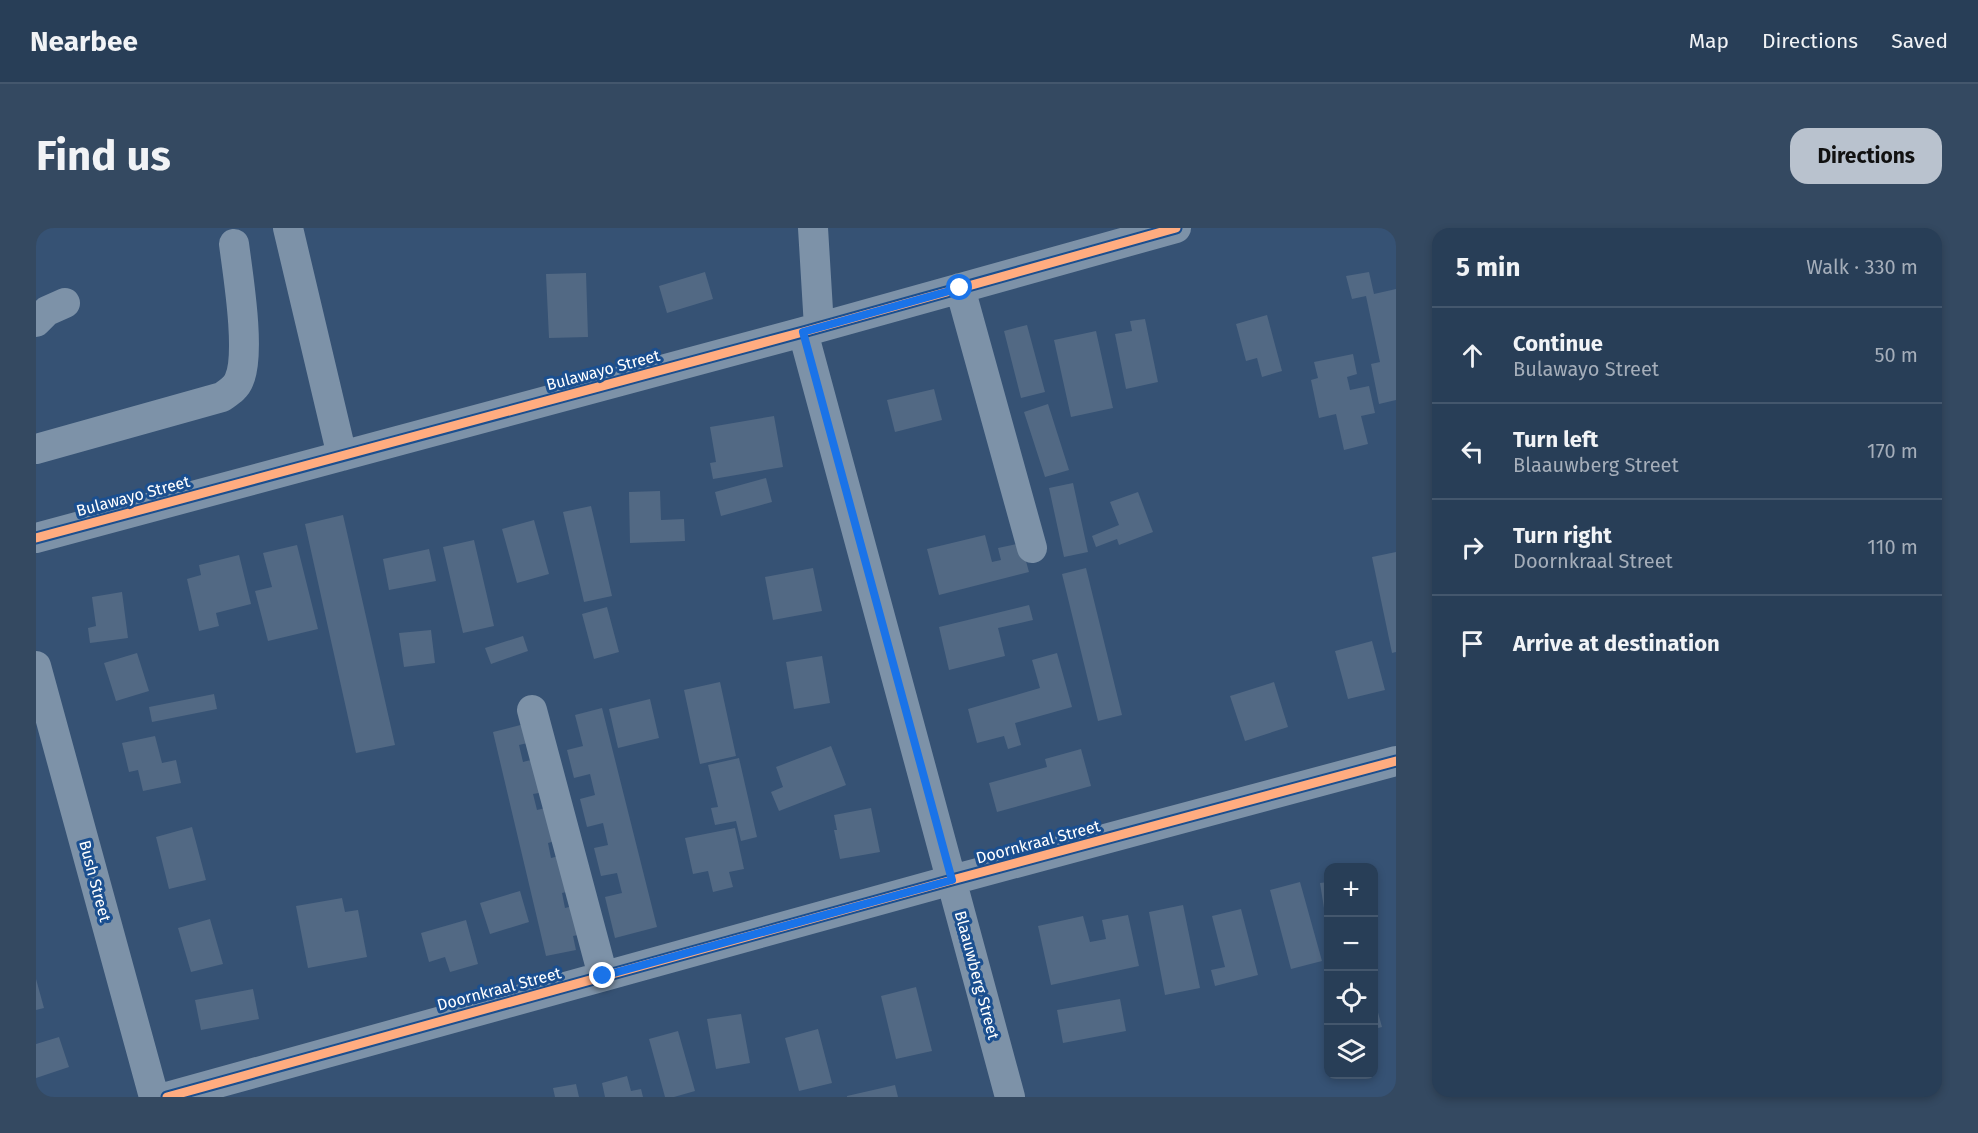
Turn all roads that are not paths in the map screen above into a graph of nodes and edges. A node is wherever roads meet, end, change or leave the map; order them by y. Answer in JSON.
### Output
{"nodes":[{"id":1,"x":288,"y":228,"type":"edge"},
{"id":2,"x":813,"y":228,"type":"edge"},
{"id":3,"x":1176,"y":228,"type":"edge"},
{"id":4,"x":234,"y":244,"type":"dead end"},
{"id":5,"x":960,"y":288,"type":"junction"},
{"id":6,"x":65,"y":303,"type":"dead end"},
{"id":7,"x":36,"y":322,"type":"edge"},
{"id":8,"x":811,"y":330,"type":"junction"},
{"id":9,"x":36,"y":449,"type":"edge"},
{"id":10,"x":342,"y":456,"type":"junction"},
{"id":11,"x":36,"y":538,"type":"edge"},
{"id":12,"x":1032,"y":548,"type":"dead end"},
{"id":13,"x":36,"y":666,"type":"edge"},
{"id":14,"x":532,"y":710,"type":"dead end"},
{"id":15,"x":42,"y":711,"type":"edge"},
{"id":16,"x":1396,"y":761,"type":"edge"},
{"id":17,"x":952,"y":880,"type":"junction"},
{"id":18,"x":603,"y":976,"type":"junction"},
{"id":19,"x":154,"y":1097,"type":"edge"},
{"id":20,"x":167,"y":1097,"type":"edge"},
{"id":21,"x":1010,"y":1097,"type":"edge"}],
"edges":[{"from":1,"to":10,"type":"street"},
{"from":2,"to":8,"type":"street","name":"Blaauwberg Street"},
{"from":3,"to":5,"type":"street","name":"Bulawayo Street"},
{"from":4,"to":9,"type":"street"},
{"from":5,"to":8,"type":"street","name":"Bulawayo Street"},
{"from":5,"to":12,"type":"street"},
{"from":6,"to":7,"type":"street"},
{"from":8,"to":10,"type":"street","name":"Bulawayo Street"},
{"from":8,"to":17,"type":"street","name":"Blaauwberg Street"},
{"from":10,"to":11,"type":"street","name":"Bulawayo Street"},
{"from":13,"to":15,"type":"street","name":"Bush Street"},
{"from":14,"to":18,"type":"street"},
{"from":15,"to":19,"type":"street","name":"Bush Street"},
{"from":16,"to":17,"type":"street","name":"Doornkraal Street"},
{"from":17,"to":18,"type":"street","name":"Doornkraal Street"},
{"from":17,"to":21,"type":"street","name":"Blaauwberg Street"},
{"from":18,"to":20,"type":"street","name":"Doornkraal Street"}]}
